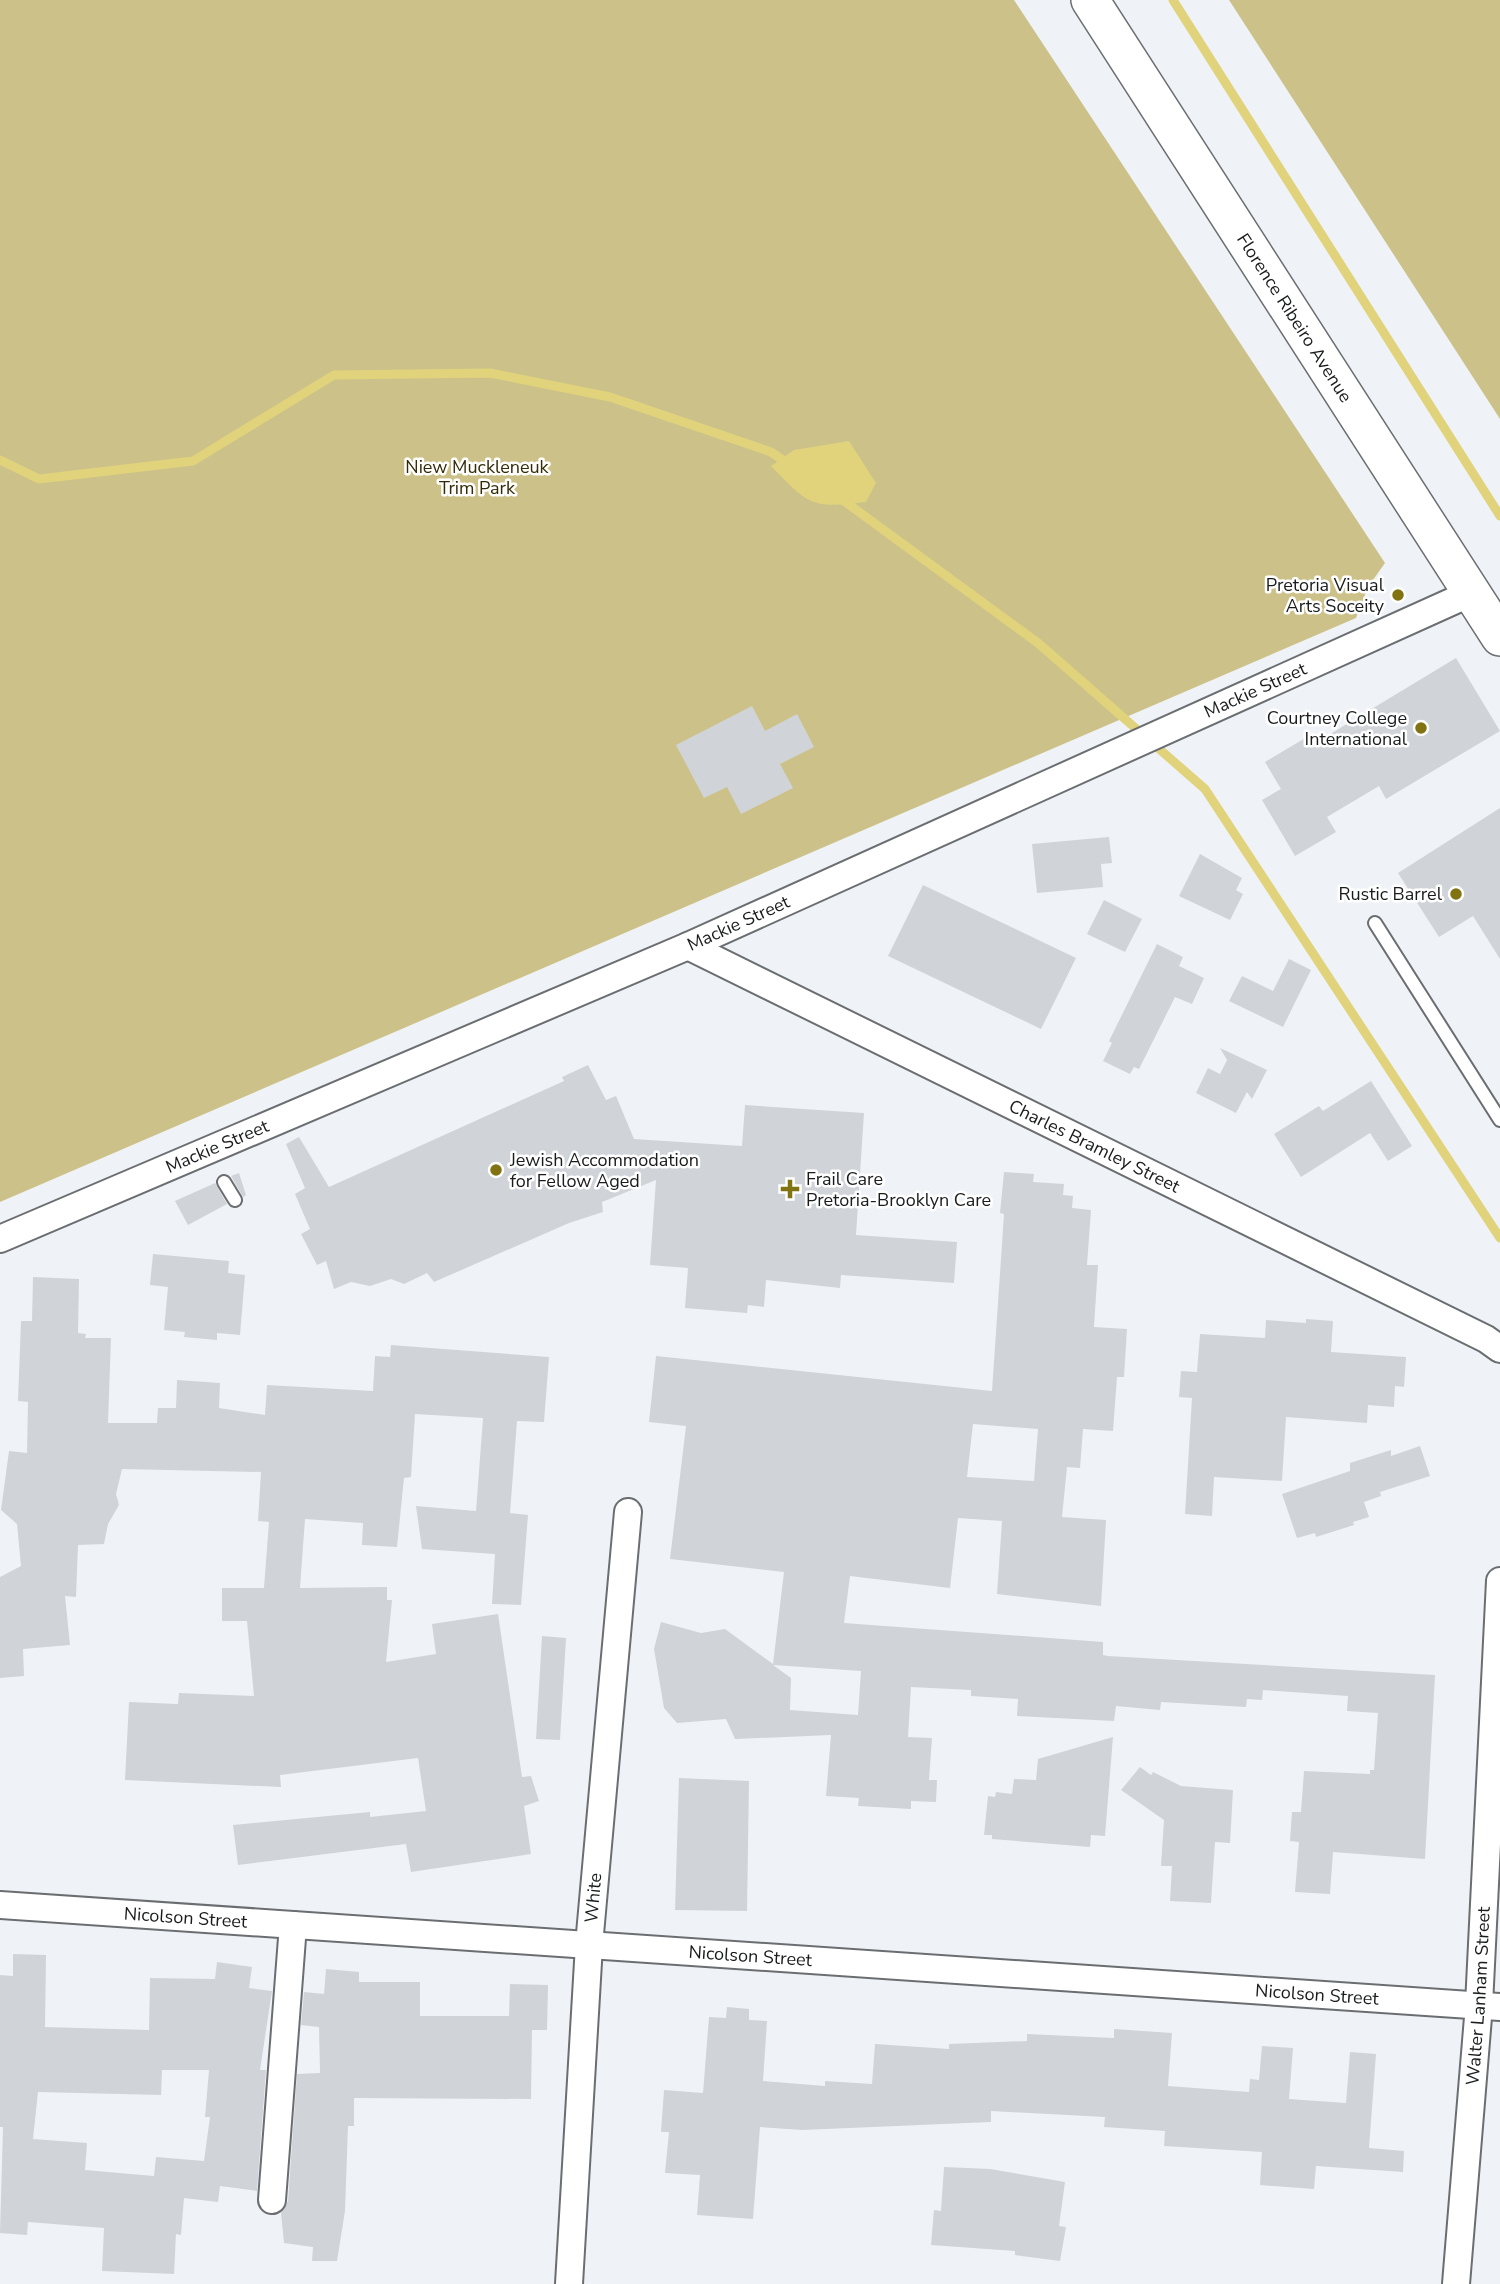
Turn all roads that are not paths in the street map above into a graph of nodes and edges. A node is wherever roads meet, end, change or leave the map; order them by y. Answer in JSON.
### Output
{"nodes":[{"id":1,"x":1090,"y":0,"type":"edge"},
{"id":2,"x":1471,"y":593,"type":"junction"},
{"id":3,"x":1500,"y":637,"type":"edge"},
{"id":4,"x":1375,"y":923,"type":"dead end"},
{"id":5,"x":688,"y":946,"type":"junction"},
{"id":6,"x":1500,"y":1121,"type":"edge"},
{"id":7,"x":224,"y":1182,"type":"dead end"},
{"id":8,"x":235,"y":1200,"type":"dead end"},
{"id":9,"x":0,"y":1239,"type":"edge"},
{"id":10,"x":1500,"y":1349,"type":"edge"},
{"id":11,"x":628,"y":1511,"type":"dead end"},
{"id":12,"x":1500,"y":1581,"type":"edge"},
{"id":13,"x":0,"y":1905,"type":"edge"},
{"id":14,"x":293,"y":1925,"type":"junction"},
{"id":15,"x":589,"y":1945,"type":"junction"},
{"id":16,"x":1489,"y":2006,"type":"edge"},
{"id":17,"x":272,"y":2200,"type":"dead end"},
{"id":18,"x":569,"y":2284,"type":"edge"},
{"id":19,"x":1456,"y":2284,"type":"edge"}],
"edges":[{"from":1,"to":2,"type":"main road","name":"Florence Ribeiro Avenue"},
{"from":2,"to":3,"type":"main road","name":"Florence Ribeiro Avenue"},
{"from":2,"to":5,"type":"street","name":"Mackie Street"},
{"from":4,"to":6,"type":"lane"},
{"from":5,"to":9,"type":"street","name":"Mackie Street"},
{"from":5,"to":10,"type":"street","name":"Charles Bramley Street"},
{"from":7,"to":8,"type":"lane"},
{"from":11,"to":15,"type":"street","name":"White"},
{"from":12,"to":16,"type":"street","name":"Walter Lanham Street"},
{"from":13,"to":14,"type":"street","name":"Nicolson Street"},
{"from":14,"to":15,"type":"street","name":"Nicolson Street"},
{"from":14,"to":17,"type":"street"},
{"from":15,"to":16,"type":"street","name":"Nicolson Street"},
{"from":15,"to":18,"type":"street","name":"White"},
{"from":16,"to":19,"type":"street","name":"Walter Lanham Street"}]}
